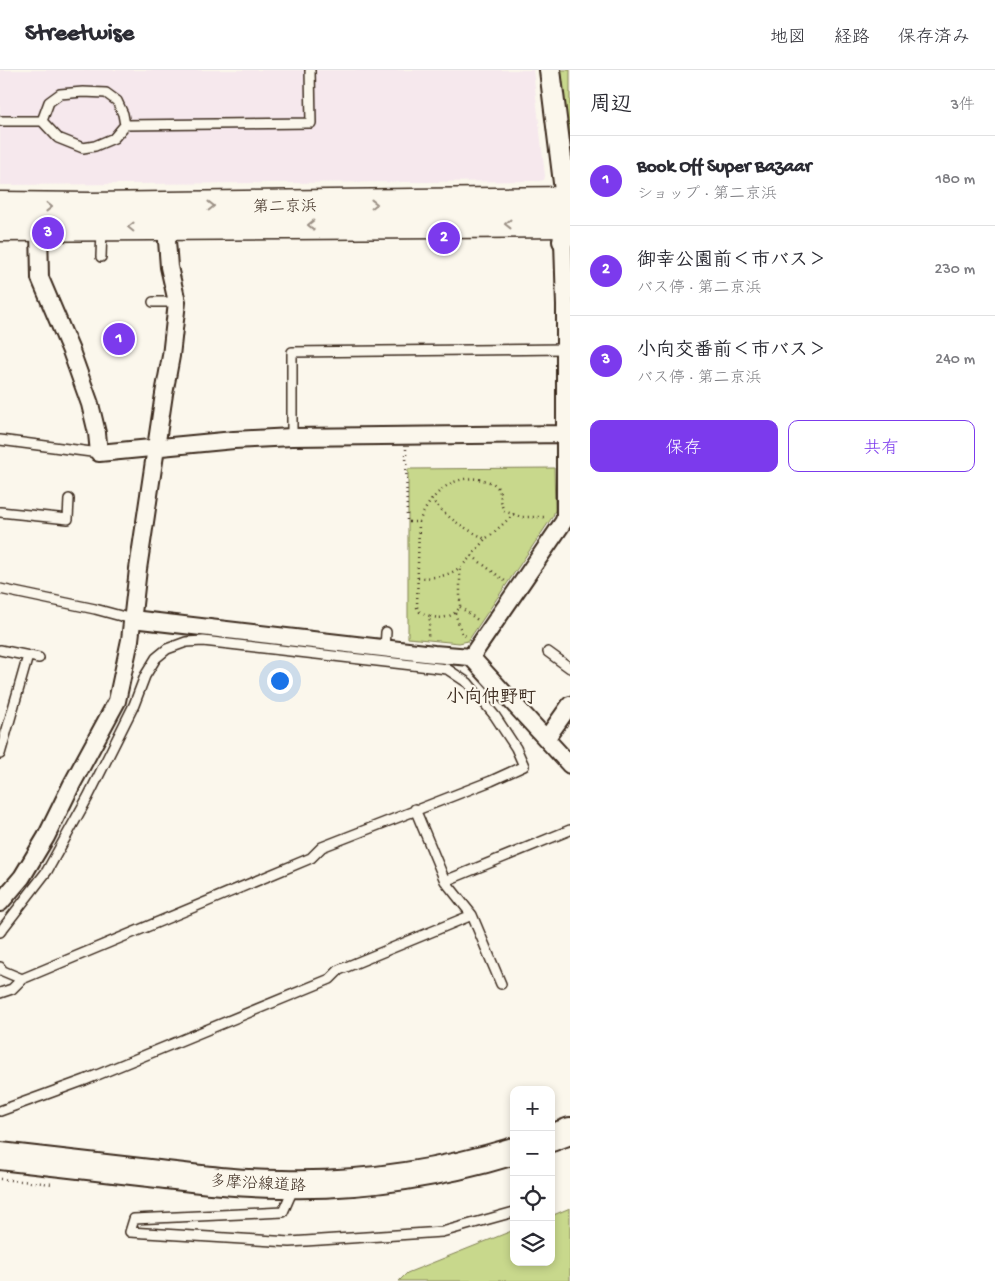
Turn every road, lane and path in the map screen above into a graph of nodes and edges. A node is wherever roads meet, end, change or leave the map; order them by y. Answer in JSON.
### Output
{"nodes":[{"id":1,"x":310,"y":70,"type":"edge"},
{"id":2,"x":540,"y":70,"type":"edge"},
{"id":3,"x":550,"y":70,"type":"edge"},
{"id":4,"x":0,"y":121,"type":"edge"},
{"id":5,"x":42,"y":121,"type":"junction"},
{"id":6,"x":125,"y":125,"type":"junction"},
{"id":7,"x":0,"y":206,"type":"edge"},
{"id":8,"x":564,"y":216,"type":"edge"},
{"id":9,"x":102,"y":226,"type":"junction"},
{"id":10,"x":0,"y":227,"type":"edge"},
{"id":11,"x":39,"y":227,"type":"junction"},
{"id":12,"x":166,"y":227,"type":"junction"},
{"id":13,"x":101,"y":257,"type":"dead end"},
{"id":14,"x":153,"y":302,"type":"dead end"},
{"id":15,"x":177,"y":302,"type":"junction"},
{"id":16,"x":567,"y":306,"type":"edge"},
{"id":17,"x":564,"y":349,"type":"junction"},
{"id":18,"x":567,"y":394,"type":"edge"},
{"id":19,"x":565,"y":434,"type":"junction"},
{"id":20,"x":292,"y":437,"type":"junction"},
{"id":21,"x":0,"y":440,"type":"edge"},
{"id":22,"x":406,"y":445,"type":"dead end"},
{"id":23,"x":156,"y":448,"type":"junction"},
{"id":24,"x":99,"y":453,"type":"junction"},
{"id":25,"x":69,"y":499,"type":"dead end"},
{"id":26,"x":431,"y":499,"type":"junction"},
{"id":27,"x":0,"y":512,"type":"edge"},
{"id":28,"x":514,"y":514,"type":"junction"},
{"id":29,"x":419,"y":522,"type":"junction"},
{"id":30,"x":562,"y":522,"type":"edge"},
{"id":31,"x":485,"y":538,"type":"junction"},
{"id":32,"x":472,"y":556,"type":"junction"},
{"id":33,"x":460,"y":568,"type":"junction"},
{"id":34,"x":418,"y":578,"type":"junction"},
{"id":35,"x":509,"y":585,"type":"dead end"},
{"id":36,"x":0,"y":589,"type":"edge"},
{"id":37,"x":460,"y":607,"type":"junction"},
{"id":38,"x":455,"y":613,"type":"junction"},
{"id":39,"x":430,"y":616,"type":"junction"},
{"id":40,"x":132,"y":619,"type":"junction"},
{"id":41,"x":482,"y":624,"type":"dead end"},
{"id":42,"x":386,"y":632,"type":"dead end"},
{"id":43,"x":471,"y":640,"type":"dead end"},
{"id":44,"x":427,"y":643,"type":"dead end"},
{"id":45,"x":385,"y":649,"type":"junction"},
{"id":46,"x":0,"y":650,"type":"edge"},
{"id":47,"x":548,"y":652,"type":"dead end"},
{"id":48,"x":28,"y":656,"type":"junction"},
{"id":49,"x":471,"y":657,"type":"junction"},
{"id":50,"x":39,"y":658,"type":"dead end"},
{"id":51,"x":570,"y":668,"type":"edge"},
{"id":52,"x":570,"y":705,"type":"edge"},
{"id":53,"x":3,"y":734,"type":"edge"},
{"id":54,"x":546,"y":739,"type":"junction"},
{"id":55,"x":0,"y":754,"type":"edge"},
{"id":56,"x":570,"y":766,"type":"edge"},
{"id":57,"x":415,"y":810,"type":"junction"},
{"id":58,"x":570,"y":830,"type":"edge"},
{"id":59,"x":445,"y":881,"type":"junction"},
{"id":60,"x":0,"y":903,"type":"edge"},
{"id":61,"x":472,"y":915,"type":"junction"},
{"id":62,"x":0,"y":932,"type":"edge"},
{"id":63,"x":0,"y":967,"type":"edge"},
{"id":64,"x":22,"y":979,"type":"junction"},
{"id":65,"x":501,"y":984,"type":"dead end"},
{"id":66,"x":0,"y":993,"type":"edge"},
{"id":67,"x":0,"y":1111,"type":"edge"},
{"id":68,"x":570,"y":1131,"type":"edge"},
{"id":69,"x":555,"y":1137,"type":"edge"},
{"id":70,"x":510,"y":1152,"type":"edge"},
{"id":71,"x":0,"y":1156,"type":"edge"},
{"id":72,"x":0,"y":1179,"type":"edge"},
{"id":73,"x":16,"y":1180,"type":"dead end"},
{"id":74,"x":295,"y":1184,"type":"junction"},
{"id":75,"x":510,"y":1213,"type":"edge"}],
"edges":[{"from":1,"to":6,"type":"lane"},
{"from":2,"to":8,"type":"street"},
{"from":3,"to":8,"type":"street"},
{"from":4,"to":5,"type":"lane"},
{"from":5,"to":6,"type":"lane"},
{"from":5,"to":6,"type":"lane"},
{"from":7,"to":8,"type":"highway","name":"第二京浜","one_way":true},
{"from":8,"to":12,"type":"highway","name":"第二京浜","one_way":true},
{"from":8,"to":16,"type":"street"},
{"from":9,"to":11,"type":"highway","name":"第二京浜"},
{"from":12,"to":9,"type":"highway","name":"第二京浜","one_way":true},
{"from":9,"to":13,"type":"lane"},
{"from":10,"to":11,"type":"highway","name":"第二京浜"},
{"from":11,"to":24,"type":"street"},
{"from":12,"to":15,"type":"street"},
{"from":14,"to":15,"type":"lane"},
{"from":15,"to":23,"type":"street"},
{"from":16,"to":17,"type":"street"},
{"from":17,"to":18,"type":"street"},
{"from":17,"to":20,"type":"lane"},
{"from":18,"to":19,"type":"street"},
{"from":19,"to":20,"type":"street"},
{"from":19,"to":30,"type":"street"},
{"from":20,"to":23,"type":"street"},
{"from":21,"to":24,"type":"lane"},
{"from":22,"to":29,"type":"path"},
{"from":23,"to":24,"type":"street"},
{"from":23,"to":40,"type":"street"},
{"from":25,"to":27,"type":"lane"},
{"from":26,"to":28,"type":"path"},
{"from":26,"to":29,"type":"path"},
{"from":26,"to":31,"type":"path"},
{"from":28,"to":30,"type":"path"},
{"from":28,"to":31,"type":"path"},
{"from":29,"to":34,"type":"path"},
{"from":30,"to":49,"type":"street"},
{"from":31,"to":32,"type":"path"},
{"from":32,"to":33,"type":"path"},
{"from":32,"to":35,"type":"path"},
{"from":33,"to":34,"type":"path"},
{"from":33,"to":37,"type":"path"},
{"from":34,"to":39,"type":"path"},
{"from":36,"to":40,"type":"lane"},
{"from":37,"to":38,"type":"path"},
{"from":37,"to":41,"type":"path"},
{"from":38,"to":39,"type":"path"},
{"from":38,"to":43,"type":"path"},
{"from":39,"to":44,"type":"path"},
{"from":40,"to":45,"type":"street"},
{"from":40,"to":60,"type":"street"},
{"from":42,"to":45,"type":"lane"},
{"from":45,"to":49,"type":"street"},
{"from":46,"to":48,"type":"lane"},
{"from":47,"to":51,"type":"lane"},
{"from":48,"to":50,"type":"lane"},
{"from":48,"to":53,"type":"lane"},
{"from":49,"to":54,"type":"street"},
{"from":52,"to":54,"type":"street"},
{"from":53,"to":55,"type":"lane"},
{"from":54,"to":56,"type":"street"},
{"from":57,"to":59,"type":"lane"},
{"from":57,"to":62,"type":"lane"},
{"from":57,"to":64,"type":"lane"},
{"from":58,"to":59,"type":"lane"},
{"from":59,"to":61,"type":"lane"},
{"from":61,"to":65,"type":"lane"},
{"from":61,"to":67,"type":"lane"},
{"from":63,"to":64,"type":"lane"},
{"from":64,"to":66,"type":"lane"},
{"from":68,"to":69,"type":"main road"},
{"from":70,"to":74,"type":"main road","name":"多摩沿線道路"},
{"from":71,"to":74,"type":"main road","name":"多摩沿線道路"},
{"from":72,"to":73,"type":"path"},
{"from":74,"to":75,"type":"lane"}]}
